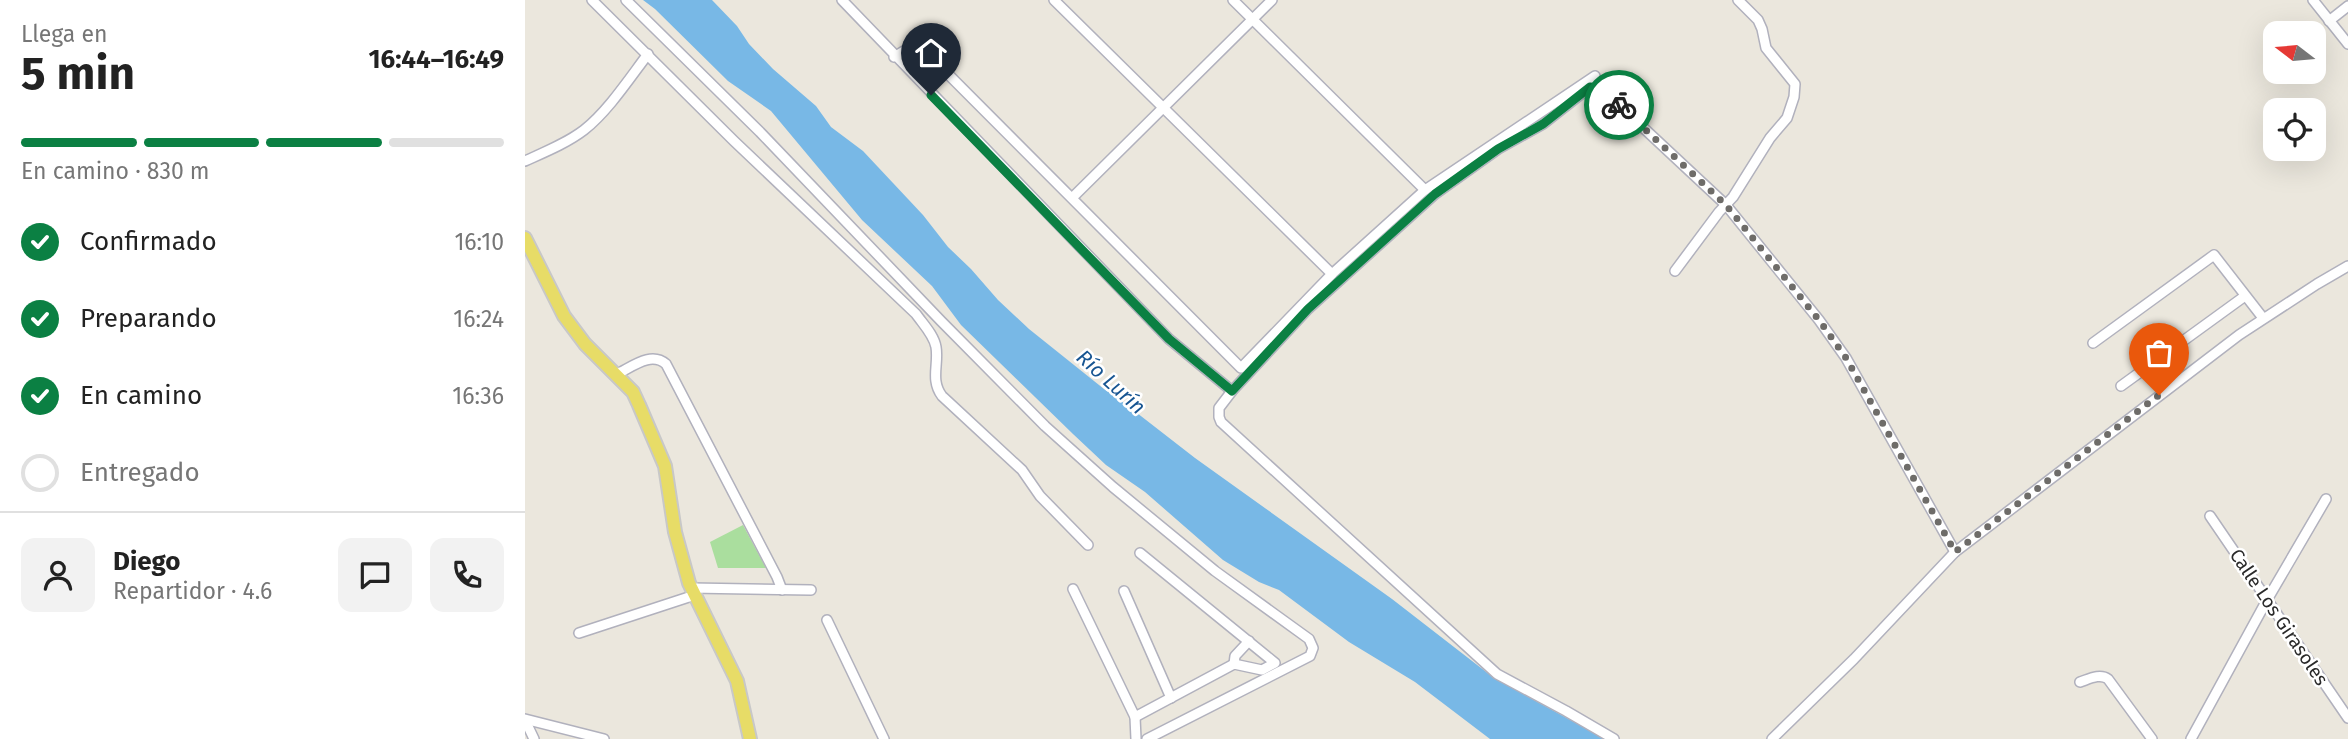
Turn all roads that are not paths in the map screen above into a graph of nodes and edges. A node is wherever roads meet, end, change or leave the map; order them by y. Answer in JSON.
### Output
{"nodes":[{"id":1,"x":591,"y":0,"type":"edge"},
{"id":2,"x":626,"y":0,"type":"edge"},
{"id":3,"x":842,"y":0,"type":"edge"},
{"id":4,"x":1055,"y":0,"type":"edge"},
{"id":5,"x":1233,"y":0,"type":"edge"},
{"id":6,"x":1272,"y":0,"type":"edge"},
{"id":7,"x":1738,"y":0,"type":"edge"},
{"id":8,"x":2313,"y":0,"type":"edge"},
{"id":9,"x":2348,"y":6,"type":"edge"},
{"id":10,"x":1252,"y":19,"type":"junction"},
{"id":11,"x":2329,"y":20,"type":"junction"},
{"id":12,"x":2348,"y":44,"type":"edge"},
{"id":13,"x":648,"y":54,"type":"junction"},
{"id":14,"x":894,"y":57,"type":"junction"},
{"id":15,"x":1595,"y":76,"type":"dead end"},
{"id":16,"x":1163,"y":108,"type":"junction"},
{"id":17,"x":525,"y":160,"type":"edge"},
{"id":18,"x":1425,"y":190,"type":"junction"},
{"id":19,"x":1073,"y":197,"type":"junction"},
{"id":20,"x":1726,"y":205,"type":"junction"},
{"id":21,"x":525,"y":238,"type":"edge"},
{"id":22,"x":2348,"y":266,"type":"edge"},
{"id":23,"x":1675,"y":271,"type":"dead end"},
{"id":24,"x":1332,"y":274,"type":"junction"},
{"id":25,"x":2245,"y":296,"type":"junction"},
{"id":26,"x":2263,"y":318,"type":"junction"},
{"id":27,"x":2093,"y":343,"type":"dead end"},
{"id":28,"x":617,"y":374,"type":"junction"},
{"id":29,"x":2121,"y":386,"type":"dead end"},
{"id":30,"x":1232,"y":391,"type":"junction"},
{"id":31,"x":2326,"y":499,"type":"dead end"},
{"id":32,"x":2210,"y":516,"type":"dead end"},
{"id":33,"x":1088,"y":545,"type":"dead end"},
{"id":34,"x":1955,"y":552,"type":"junction"},
{"id":35,"x":1140,"y":553,"type":"dead end"},
{"id":36,"x":1073,"y":589,"type":"dead end"},
{"id":37,"x":782,"y":590,"type":"junction"},
{"id":38,"x":811,"y":590,"type":"dead end"},
{"id":39,"x":693,"y":592,"type":"junction"},
{"id":40,"x":1124,"y":592,"type":"dead end"},
{"id":41,"x":2267,"y":600,"type":"junction"},
{"id":42,"x":827,"y":620,"type":"dead end"},
{"id":43,"x":579,"y":633,"type":"dead end"},
{"id":44,"x":1249,"y":641,"type":"junction"},
{"id":45,"x":1234,"y":664,"type":"junction"},
{"id":46,"x":2080,"y":682,"type":"dead end"},
{"id":47,"x":1171,"y":698,"type":"junction"},
{"id":48,"x":1135,"y":718,"type":"junction"},
{"id":49,"x":2348,"y":718,"type":"edge"},
{"id":50,"x":525,"y":720,"type":"edge"},
{"id":51,"x":581,"y":736,"type":"edge"},
{"id":52,"x":534,"y":739,"type":"edge"},
{"id":53,"x":604,"y":739,"type":"edge"},
{"id":54,"x":750,"y":739,"type":"edge"},
{"id":55,"x":884,"y":739,"type":"edge"},
{"id":56,"x":1136,"y":739,"type":"edge"},
{"id":57,"x":1147,"y":739,"type":"edge"},
{"id":58,"x":1614,"y":739,"type":"edge"},
{"id":59,"x":1772,"y":739,"type":"edge"},
{"id":60,"x":2152,"y":739,"type":"edge"},
{"id":61,"x":2191,"y":739,"type":"edge"}],
"edges":[{"from":1,"to":13,"type":"street"},
{"from":2,"to":57,"type":"street"},
{"from":3,"to":14,"type":"street"},
{"from":4,"to":16,"type":"street"},
{"from":5,"to":10,"type":"street"},
{"from":6,"to":10,"type":"street"},
{"from":7,"to":20,"type":"street"},
{"from":8,"to":11,"type":"street"},
{"from":9,"to":11,"type":"street"},
{"from":10,"to":16,"type":"street"},
{"from":10,"to":18,"type":"street"},
{"from":11,"to":12,"type":"street"},
{"from":13,"to":17,"type":"street"},
{"from":13,"to":33,"type":"street"},
{"from":14,"to":19,"type":"street"},
{"from":14,"to":30,"type":"street"},
{"from":15,"to":18,"type":"street"},
{"from":16,"to":19,"type":"street"},
{"from":16,"to":24,"type":"street"},
{"from":18,"to":24,"type":"street"},
{"from":19,"to":24,"type":"street"},
{"from":20,"to":23,"type":"street"},
{"from":20,"to":30,"type":"street"},
{"from":20,"to":34,"type":"street"},
{"from":21,"to":28,"type":"main road"},
{"from":22,"to":26,"type":"street"},
{"from":25,"to":26,"type":"street"},
{"from":25,"to":27,"type":"street"},
{"from":25,"to":29,"type":"street"},
{"from":26,"to":34,"type":"street"},
{"from":28,"to":37,"type":"street"},
{"from":28,"to":39,"type":"main road"},
{"from":30,"to":58,"type":"street"},
{"from":31,"to":41,"type":"street"},
{"from":32,"to":41,"type":"street","name":"Calle Los Girasoles"},
{"from":34,"to":59,"type":"street"},
{"from":35,"to":44,"type":"street"},
{"from":36,"to":48,"type":"street"},
{"from":37,"to":38,"type":"street"},
{"from":37,"to":39,"type":"street"},
{"from":39,"to":43,"type":"street"},
{"from":39,"to":54,"type":"main road"},
{"from":40,"to":47,"type":"street"},
{"from":41,"to":49,"type":"street","name":"Calle Los Girasoles"},
{"from":41,"to":61,"type":"street"},
{"from":42,"to":55,"type":"street"},
{"from":44,"to":45,"type":"street"},
{"from":44,"to":45,"type":"street"},
{"from":45,"to":47,"type":"street"},
{"from":46,"to":60,"type":"street"},
{"from":47,"to":48,"type":"street"},
{"from":48,"to":56,"type":"street"},
{"from":50,"to":51,"type":"street"},
{"from":50,"to":52,"type":"street"},
{"from":51,"to":53,"type":"street"}]}
